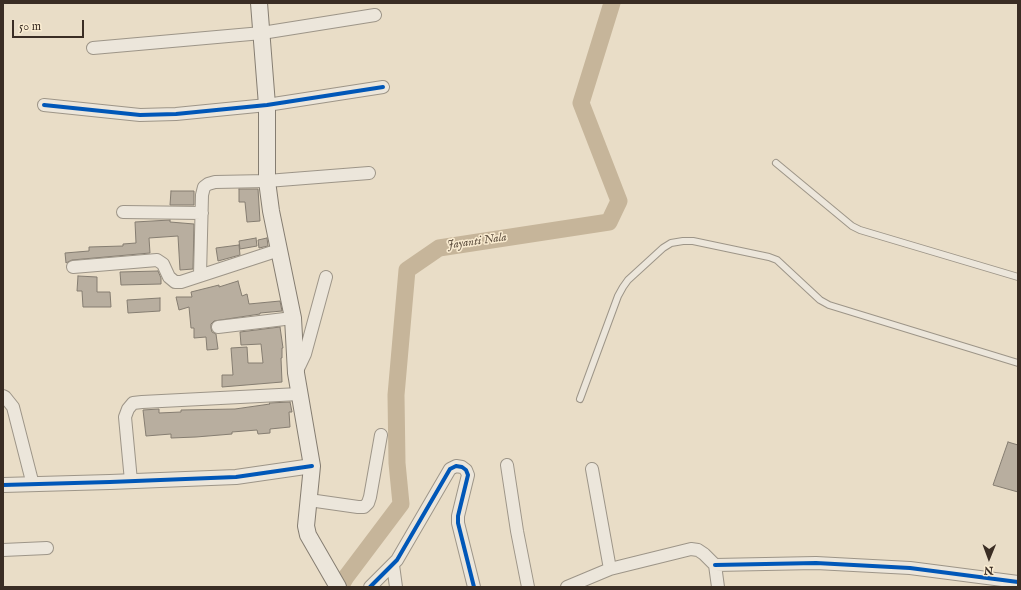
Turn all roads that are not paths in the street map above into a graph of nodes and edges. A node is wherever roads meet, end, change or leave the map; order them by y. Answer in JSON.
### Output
{"nodes":[{"id":1,"x":259,"y":3,"type":"edge"},
{"id":2,"x":375,"y":15,"type":"dead end"},
{"id":3,"x":262,"y":33,"type":"junction"},
{"id":4,"x":93,"y":48,"type":"dead end"},
{"id":5,"x":383,"y":87,"type":"dead end"},
{"id":6,"x":44,"y":105,"type":"dead end"},
{"id":7,"x":267,"y":105,"type":"junction"},
{"id":8,"x":776,"y":162,"type":"dead end"},
{"id":9,"x":369,"y":173,"type":"dead end"},
{"id":10,"x":267,"y":181,"type":"junction"},
{"id":11,"x":123,"y":212,"type":"dead end"},
{"id":12,"x":202,"y":213,"type":"junction"},
{"id":13,"x":279,"y":250,"type":"junction"},
{"id":14,"x":73,"y":267,"type":"dead end"},
{"id":15,"x":200,"y":275,"type":"junction"},
{"id":16,"x":326,"y":277,"type":"dead end"},
{"id":17,"x":1018,"y":277,"type":"edge"},
{"id":18,"x":293,"y":318,"type":"junction"},
{"id":19,"x":218,"y":327,"type":"dead end"},
{"id":20,"x":1018,"y":362,"type":"edge"},
{"id":21,"x":296,"y":373,"type":"junction"},
{"id":22,"x":299,"y":394,"type":"junction"},
{"id":23,"x":3,"y":396,"type":"edge"},
{"id":24,"x":580,"y":399,"type":"dead end"},
{"id":25,"x":381,"y":435,"type":"dead end"},
{"id":26,"x":507,"y":465,"type":"dead end"},
{"id":27,"x":312,"y":466,"type":"junction"},
{"id":28,"x":592,"y":469,"type":"dead end"},
{"id":29,"x":131,"y":482,"type":"junction"},
{"id":30,"x":3,"y":485,"type":"edge"},
{"id":31,"x":33,"y":485,"type":"junction"},
{"id":32,"x":309,"y":500,"type":"junction"},
{"id":33,"x":47,"y":548,"type":"dead end"},
{"id":34,"x":3,"y":550,"type":"edge"},
{"id":35,"x":393,"y":565,"type":"junction"},
{"id":36,"x":715,"y":565,"type":"junction"},
{"id":37,"x":610,"y":569,"type":"junction"},
{"id":38,"x":1018,"y":582,"type":"edge"},
{"id":39,"x":338,"y":587,"type":"edge"},
{"id":40,"x":370,"y":587,"type":"edge"},
{"id":41,"x":396,"y":587,"type":"edge"},
{"id":42,"x":474,"y":587,"type":"edge"},
{"id":43,"x":528,"y":587,"type":"edge"},
{"id":44,"x":567,"y":587,"type":"edge"},
{"id":45,"x":718,"y":587,"type":"edge"}],
"edges":[{"from":1,"to":3,"type":"main road"},
{"from":2,"to":3,"type":"street"},
{"from":3,"to":4,"type":"street"},
{"from":3,"to":7,"type":"main road"},
{"from":5,"to":7,"type":"street"},
{"from":6,"to":7,"type":"street"},
{"from":7,"to":10,"type":"main road"},
{"from":8,"to":17,"type":"lane"},
{"from":9,"to":10,"type":"street"},
{"from":10,"to":12,"type":"street"},
{"from":10,"to":13,"type":"main road"},
{"from":11,"to":12,"type":"street"},
{"from":12,"to":15,"type":"street"},
{"from":13,"to":15,"type":"street"},
{"from":13,"to":18,"type":"main road"},
{"from":14,"to":15,"type":"street"},
{"from":16,"to":21,"type":"street"},
{"from":18,"to":19,"type":"street"},
{"from":18,"to":21,"type":"main road"},
{"from":20,"to":24,"type":"lane"},
{"from":21,"to":22,"type":"main road"},
{"from":22,"to":27,"type":"main road"},
{"from":22,"to":29,"type":"street"},
{"from":23,"to":31,"type":"street"},
{"from":25,"to":32,"type":"street"},
{"from":26,"to":43,"type":"street"},
{"from":27,"to":29,"type":"street"},
{"from":27,"to":32,"type":"main road"},
{"from":28,"to":37,"type":"street"},
{"from":29,"to":31,"type":"street"},
{"from":30,"to":31,"type":"street"},
{"from":32,"to":39,"type":"main road"},
{"from":33,"to":34,"type":"street"},
{"from":35,"to":40,"type":"street"},
{"from":35,"to":41,"type":"street"},
{"from":35,"to":42,"type":"street"},
{"from":36,"to":37,"type":"street"},
{"from":36,"to":38,"type":"street"},
{"from":36,"to":45,"type":"street"},
{"from":37,"to":44,"type":"street"}]}
